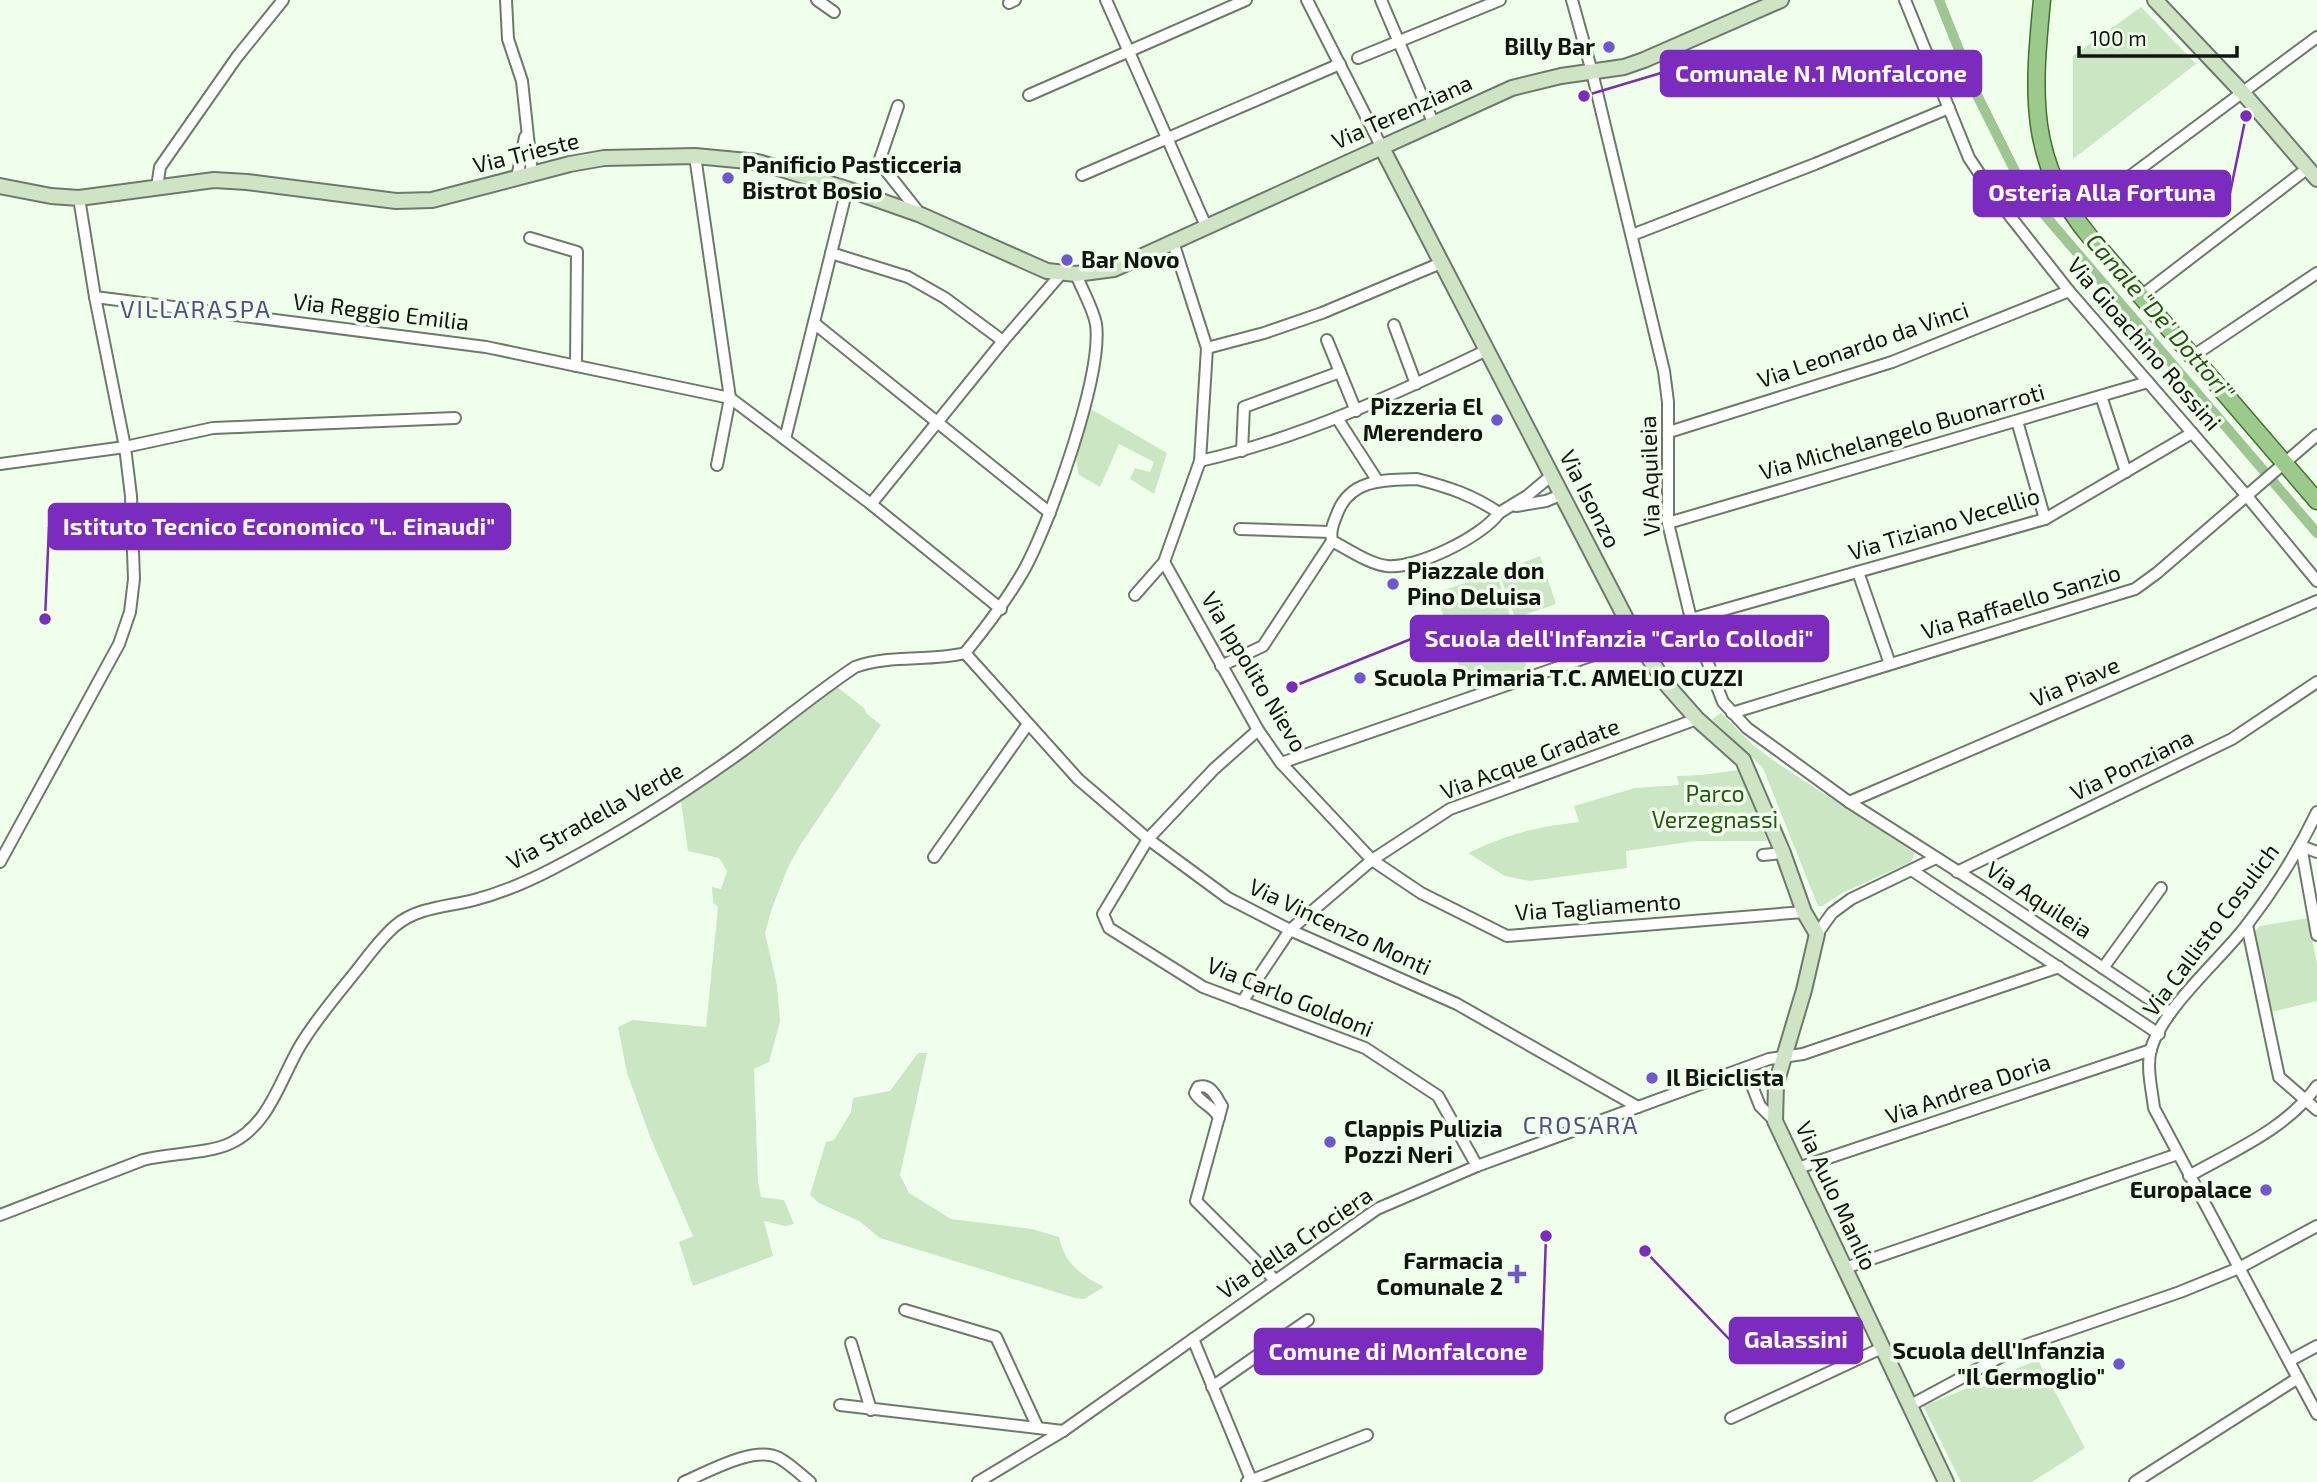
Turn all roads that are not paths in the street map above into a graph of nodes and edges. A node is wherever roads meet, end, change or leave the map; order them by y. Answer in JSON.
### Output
{"nodes":[{"id":1,"x":283,"y":0,"type":"edge"},
{"id":2,"x":506,"y":0,"type":"edge"},
{"id":3,"x":817,"y":0,"type":"edge"},
{"id":4,"x":1106,"y":0,"type":"edge"},
{"id":5,"x":1247,"y":0,"type":"edge"},
{"id":6,"x":1307,"y":0,"type":"edge"},
{"id":7,"x":1381,"y":0,"type":"edge"},
{"id":8,"x":1496,"y":0,"type":"edge"},
{"id":9,"x":1572,"y":0,"type":"edge"},
{"id":10,"x":1781,"y":0,"type":"edge"},
{"id":11,"x":2042,"y":0,"type":"edge"},
{"id":12,"x":2155,"y":0,"type":"edge"},
{"id":13,"x":1907,"y":2,"type":"edge"},
{"id":14,"x":834,"y":12,"type":"dead end"},
{"id":15,"x":2317,"y":37,"type":"edge"},
{"id":16,"x":1399,"y":40,"type":"junction"},
{"id":17,"x":1129,"y":50,"type":"junction"},
{"id":18,"x":1358,"y":58,"type":"dead end"},
{"id":19,"x":1340,"y":64,"type":"junction"},
{"id":20,"x":1592,"y":72,"type":"junction"},
{"id":21,"x":2243,"y":93,"type":"junction"},
{"id":22,"x":1029,"y":95,"type":"dead end"},
{"id":23,"x":898,"y":106,"type":"dead end"},
{"id":24,"x":1949,"y":108,"type":"junction"},
{"id":25,"x":1433,"y":122,"type":"junction"},
{"id":26,"x":527,"y":127,"type":"junction"},
{"id":27,"x":1167,"y":137,"type":"junction"},
{"id":28,"x":1381,"y":146,"type":"junction"},
{"id":29,"x":695,"y":156,"type":"junction"},
{"id":30,"x":532,"y":174,"type":"junction"},
{"id":31,"x":2312,"y":174,"type":"edge"},
{"id":32,"x":1082,"y":175,"type":"dead end"},
{"id":33,"x":517,"y":178,"type":"junction"},
{"id":34,"x":0,"y":186,"type":"edge"},
{"id":35,"x":157,"y":187,"type":"junction"},
{"id":36,"x":847,"y":189,"type":"junction"},
{"id":37,"x":79,"y":198,"type":"junction"},
{"id":38,"x":921,"y":215,"type":"junction"},
{"id":39,"x":2074,"y":218,"type":"junction"},
{"id":40,"x":1206,"y":226,"type":"junction"},
{"id":41,"x":1632,"y":235,"type":"junction"},
{"id":42,"x":530,"y":239,"type":"dead end"},
{"id":43,"x":1173,"y":242,"type":"junction"},
{"id":44,"x":831,"y":253,"type":"junction"},
{"id":45,"x":1441,"y":263,"type":"junction"},
{"id":46,"x":1062,"y":273,"type":"junction"},
{"id":47,"x":2317,"y":273,"type":"edge"},
{"id":48,"x":2068,"y":291,"type":"junction"},
{"id":49,"x":2141,"y":296,"type":"junction"},
{"id":50,"x":95,"y":297,"type":"junction"},
{"id":51,"x":814,"y":323,"type":"junction"},
{"id":52,"x":1394,"y":325,"type":"dead end"},
{"id":53,"x":1327,"y":340,"type":"dead end"},
{"id":54,"x":1003,"y":341,"type":"junction"},
{"id":55,"x":1207,"y":348,"type":"junction"},
{"id":56,"x":1487,"y":351,"type":"junction"},
{"id":57,"x":2193,"y":356,"type":"junction"},
{"id":58,"x":576,"y":366,"type":"junction"},
{"id":59,"x":1340,"y":372,"type":"junction"},
{"id":60,"x":2148,"y":382,"type":"junction"},
{"id":61,"x":1416,"y":384,"type":"junction"},
{"id":62,"x":2101,"y":396,"type":"junction"},
{"id":63,"x":730,"y":398,"type":"junction"},
{"id":64,"x":1356,"y":411,"type":"junction"},
{"id":65,"x":455,"y":418,"type":"dead end"},
{"id":66,"x":1338,"y":418,"type":"junction"},
{"id":67,"x":2017,"y":421,"type":"junction"},
{"id":68,"x":937,"y":422,"type":"junction"},
{"id":69,"x":1669,"y":432,"type":"junction"},
{"id":70,"x":2192,"y":433,"type":"junction"},
{"id":71,"x":2317,"y":435,"type":"edge"},
{"id":72,"x":785,"y":439,"type":"junction"},
{"id":73,"x":125,"y":447,"type":"junction"},
{"id":74,"x":1242,"y":451,"type":"junction"},
{"id":75,"x":1200,"y":461,"type":"junction"},
{"id":76,"x":0,"y":464,"type":"edge"},
{"id":77,"x":717,"y":465,"type":"dead end"},
{"id":78,"x":2279,"y":467,"type":"junction"},
{"id":79,"x":2126,"y":472,"type":"junction"},
{"id":80,"x":1552,"y":475,"type":"junction"},
{"id":81,"x":1377,"y":480,"type":"junction"},
{"id":82,"x":1563,"y":495,"type":"junction"},
{"id":83,"x":2246,"y":495,"type":"junction"},
{"id":84,"x":2317,"y":500,"type":"edge"},
{"id":85,"x":871,"y":504,"type":"junction"},
{"id":86,"x":1513,"y":506,"type":"junction"},
{"id":87,"x":1050,"y":513,"type":"junction"},
{"id":88,"x":1499,"y":513,"type":"junction"},
{"id":89,"x":2045,"y":519,"type":"junction"},
{"id":90,"x":1668,"y":523,"type":"junction"},
{"id":91,"x":1240,"y":529,"type":"dead end"},
{"id":92,"x":1331,"y":537,"type":"junction"},
{"id":93,"x":1164,"y":562,"type":"junction"},
{"id":94,"x":1858,"y":572,"type":"junction"},
{"id":95,"x":2317,"y":581,"type":"edge"},
{"id":96,"x":1135,"y":595,"type":"dead end"},
{"id":97,"x":2317,"y":601,"type":"edge"},
{"id":98,"x":1001,"y":609,"type":"junction"},
{"id":99,"x":1692,"y":619,"type":"junction"},
{"id":100,"x":1637,"y":640,"type":"junction"},
{"id":101,"x":965,"y":653,"type":"junction"},
{"id":102,"x":1890,"y":664,"type":"junction"},
{"id":103,"x":1221,"y":666,"type":"junction"},
{"id":104,"x":2317,"y":682,"type":"edge"},
{"id":105,"x":1732,"y":713,"type":"junction"},
{"id":106,"x":1697,"y":719,"type":"junction"},
{"id":107,"x":1028,"y":724,"type":"junction"},
{"id":108,"x":1258,"y":730,"type":"junction"},
{"id":109,"x":1282,"y":763,"type":"junction"},
{"id":110,"x":1849,"y":802,"type":"junction"},
{"id":111,"x":2317,"y":812,"type":"edge"},
{"id":112,"x":1148,"y":839,"type":"junction"},
{"id":113,"x":2301,"y":846,"type":"junction"},
{"id":114,"x":2317,"y":852,"type":"edge"},
{"id":115,"x":1783,"y":853,"type":"junction"},
{"id":116,"x":1763,"y":855,"type":"dead end"},
{"id":117,"x":934,"y":857,"type":"dead end"},
{"id":118,"x":1936,"y":858,"type":"junction"},
{"id":119,"x":1372,"y":860,"type":"junction"},
{"id":120,"x":0,"y":862,"type":"edge"},
{"id":121,"x":1913,"y":871,"type":"junction"},
{"id":122,"x":1957,"y":872,"type":"junction"},
{"id":123,"x":2161,"y":888,"type":"dead end"},
{"id":124,"x":1804,"y":912,"type":"junction"},
{"id":125,"x":2246,"y":925,"type":"junction"},
{"id":126,"x":1290,"y":930,"type":"junction"},
{"id":127,"x":1817,"y":934,"type":"junction"},
{"id":128,"x":2317,"y":935,"type":"edge"},
{"id":129,"x":2059,"y":967,"type":"junction"},
{"id":130,"x":2103,"y":968,"type":"junction"},
{"id":131,"x":1242,"y":1002,"type":"junction"},
{"id":132,"x":2170,"y":1013,"type":"junction"},
{"id":133,"x":2158,"y":1034,"type":"junction"},
{"id":134,"x":2151,"y":1050,"type":"junction"},
{"id":135,"x":1785,"y":1056,"type":"junction"},
{"id":136,"x":1745,"y":1068,"type":"junction"},
{"id":137,"x":2317,"y":1086,"type":"edge"},
{"id":138,"x":2305,"y":1102,"type":"junction"},
{"id":139,"x":1638,"y":1107,"type":"junction"},
{"id":140,"x":2317,"y":1110,"type":"edge"},
{"id":141,"x":1219,"y":1118,"type":"dead end"},
{"id":142,"x":1775,"y":1121,"type":"junction"},
{"id":143,"x":2178,"y":1154,"type":"junction"},
{"id":144,"x":1477,"y":1166,"type":"junction"},
{"id":145,"x":1798,"y":1168,"type":"junction"},
{"id":146,"x":2189,"y":1176,"type":"junction"},
{"id":147,"x":0,"y":1215,"type":"edge"},
{"id":148,"x":2317,"y":1226,"type":"edge"},
{"id":149,"x":1845,"y":1268,"type":"junction"},
{"id":150,"x":2239,"y":1268,"type":"junction"},
{"id":151,"x":1275,"y":1280,"type":"junction"},
{"id":152,"x":905,"y":1310,"type":"dead end"},
{"id":153,"x":1308,"y":1320,"type":"dead end"},
{"id":154,"x":1193,"y":1339,"type":"junction"},
{"id":155,"x":851,"y":1343,"type":"dead end"},
{"id":156,"x":2317,"y":1346,"type":"edge"},
{"id":157,"x":1884,"y":1347,"type":"junction"},
{"id":158,"x":2289,"y":1361,"type":"junction"},
{"id":159,"x":2298,"y":1378,"type":"junction"},
{"id":160,"x":1212,"y":1387,"type":"junction"},
{"id":161,"x":840,"y":1405,"type":"dead end"},
{"id":162,"x":1911,"y":1405,"type":"junction"},
{"id":163,"x":871,"y":1410,"type":"junction"},
{"id":164,"x":2317,"y":1414,"type":"edge"},
{"id":165,"x":1731,"y":1418,"type":"dead end"},
{"id":166,"x":1038,"y":1428,"type":"junction"},
{"id":167,"x":1063,"y":1431,"type":"junction"},
{"id":168,"x":1367,"y":1435,"type":"dead end"},
{"id":169,"x":1249,"y":1481,"type":"edge"},
{"id":170,"x":684,"y":1482,"type":"edge"},
{"id":171,"x":810,"y":1482,"type":"edge"},
{"id":172,"x":978,"y":1482,"type":"edge"},
{"id":173,"x":1946,"y":1482,"type":"edge"},
{"id":174,"x":2135,"y":1482,"type":"edge"}],
"edges":[{"from":1,"to":35,"type":"street"},
{"from":2,"to":26,"type":"street"},
{"from":3,"to":14,"type":"street"},
{"from":4,"to":17,"type":"street"},
{"from":5,"to":17,"type":"street"},
{"from":6,"to":19,"type":"street"},
{"from":7,"to":16,"type":"street"},
{"from":8,"to":16,"type":"street"},
{"from":9,"to":20,"type":"street","name":"Via Aquileia"},
{"from":10,"to":20,"type":"street","name":"Via Terenziana"},
{"from":11,"to":39,"type":"main road"},
{"from":12,"to":21,"type":"street"},
{"from":13,"to":24,"type":"street","name":"Via Gioachino Rossini"},
{"from":15,"to":21,"type":"street"},
{"from":16,"to":18,"type":"street"},
{"from":16,"to":25,"type":"street"},
{"from":17,"to":22,"type":"street"},
{"from":17,"to":27,"type":"street"},
{"from":19,"to":27,"type":"street"},
{"from":19,"to":28,"type":"street"},
{"from":20,"to":25,"type":"street","name":"Via Terenziana"},
{"from":20,"to":41,"type":"street","name":"Via Aquileia"},
{"from":21,"to":31,"type":"street"},
{"from":21,"to":39,"type":"street"},
{"from":23,"to":38,"type":"street"},
{"from":24,"to":41,"type":"street"},
{"from":24,"to":48,"type":"street","name":"Via Gioachino Rossini"},
{"from":25,"to":28,"type":"street","name":"Via Terenziana"},
{"from":26,"to":30,"type":"street"},
{"from":26,"to":33,"type":"street"},
{"from":27,"to":32,"type":"street"},
{"from":27,"to":40,"type":"street"},
{"from":28,"to":40,"type":"street","name":"Via Terenziana"},
{"from":28,"to":45,"type":"street","name":"Via Isonzo"},
{"from":29,"to":30,"type":"street","name":"Via Trieste"},
{"from":29,"to":36,"type":"street","name":"Via Trieste"},
{"from":29,"to":63,"type":"street"},
{"from":30,"to":33,"type":"street","name":"Via Trieste"},
{"from":31,"to":49,"type":"street"},
{"from":33,"to":35,"type":"street","name":"Via Trieste"},
{"from":34,"to":37,"type":"street","name":"Via Trieste"},
{"from":35,"to":37,"type":"street","name":"Via Trieste"},
{"from":36,"to":38,"type":"street","name":"Via Trieste"},
{"from":36,"to":44,"type":"street"},
{"from":37,"to":50,"type":"street"},
{"from":38,"to":46,"type":"street","name":"Via Trieste"},
{"from":39,"to":49,"type":"main road"},
{"from":40,"to":43,"type":"street","name":"Via Terenziana"},
{"from":41,"to":69,"type":"street","name":"Via Aquileia"},
{"from":42,"to":58,"type":"street"},
{"from":43,"to":46,"type":"street","name":"Via Terenziana"},
{"from":43,"to":55,"type":"street"},
{"from":44,"to":51,"type":"street"},
{"from":44,"to":54,"type":"street"},
{"from":45,"to":55,"type":"street"},
{"from":45,"to":56,"type":"street","name":"Via Isonzo"},
{"from":46,"to":54,"type":"street"},
{"from":46,"to":87,"type":"street"},
{"from":47,"to":57,"type":"street"},
{"from":48,"to":60,"type":"street","name":"Via Gioachino Rossini"},
{"from":48,"to":69,"type":"street","name":"Via Leonardo da Vinci"},
{"from":49,"to":57,"type":"main road"},
{"from":50,"to":58,"type":"street","name":"Via Reggio Emilia"},
{"from":50,"to":73,"type":"street"},
{"from":51,"to":68,"type":"street"},
{"from":51,"to":72,"type":"street"},
{"from":52,"to":61,"type":"street"},
{"from":53,"to":59,"type":"street"},
{"from":54,"to":68,"type":"street"},
{"from":55,"to":75,"type":"street"},
{"from":56,"to":61,"type":"street"},
{"from":56,"to":80,"type":"street","name":"Via Isonzo"},
{"from":57,"to":78,"type":"main road"},
{"from":58,"to":63,"type":"street","name":"Via Reggio Emilia"},
{"from":59,"to":64,"type":"street"},
{"from":59,"to":74,"type":"street"},
{"from":60,"to":62,"type":"street","name":"Via Michelangelo Buonarroti"},
{"from":60,"to":70,"type":"street","name":"Via Gioachino Rossini"},
{"from":61,"to":64,"type":"street"},
{"from":62,"to":67,"type":"street","name":"Via Michelangelo Buonarroti"},
{"from":62,"to":79,"type":"street"},
{"from":63,"to":72,"type":"street"},
{"from":63,"to":77,"type":"street"},
{"from":64,"to":66,"type":"street"},
{"from":65,"to":73,"type":"street"},
{"from":66,"to":74,"type":"street"},
{"from":66,"to":81,"type":"street"},
{"from":67,"to":89,"type":"street"},
{"from":67,"to":90,"type":"street","name":"Via Michelangelo Buonarroti"},
{"from":68,"to":85,"type":"street"},
{"from":68,"to":87,"type":"street"},
{"from":69,"to":90,"type":"street","name":"Via Aquileia"},
{"from":70,"to":79,"type":"street","name":"Via Tiziano Vecellio"},
{"from":70,"to":83,"type":"street","name":"Via Gioachino Rossini"},
{"from":71,"to":78,"type":"street","name":"Via Raffaello Sanzio"},
{"from":72,"to":85,"type":"street"},
{"from":73,"to":76,"type":"street"},
{"from":73,"to":120,"type":"street"},
{"from":74,"to":75,"type":"street"},
{"from":75,"to":93,"type":"street"},
{"from":78,"to":83,"type":"street","name":"Via Raffaello Sanzio"},
{"from":78,"to":84,"type":"main road"},
{"from":79,"to":89,"type":"street","name":"Via Tiziano Vecellio"},
{"from":80,"to":82,"type":"street","name":"Via Isonzo"},
{"from":80,"to":86,"type":"street"},
{"from":81,"to":88,"type":"street"},
{"from":81,"to":92,"type":"street"},
{"from":82,"to":86,"type":"street"},
{"from":82,"to":100,"type":"street","name":"Via Isonzo"},
{"from":83,"to":95,"type":"street","name":"Via Gioachino Rossini"},
{"from":83,"to":102,"type":"street","name":"Via Raffaello Sanzio"},
{"from":85,"to":98,"type":"street"},
{"from":86,"to":88,"type":"street"},
{"from":87,"to":98,"type":"street"},
{"from":88,"to":92,"type":"street"},
{"from":89,"to":94,"type":"street","name":"Via Tiziano Vecellio"},
{"from":90,"to":99,"type":"street","name":"Via Aquileia"},
{"from":91,"to":92,"type":"street"},
{"from":92,"to":103,"type":"street"},
{"from":93,"to":96,"type":"street"},
{"from":93,"to":103,"type":"street","name":"Via Ippolito Nievo"},
{"from":94,"to":99,"type":"street","name":"Via Tiziano Vecellio"},
{"from":94,"to":102,"type":"street"},
{"from":97,"to":110,"type":"street","name":"Via Piave"},
{"from":98,"to":101,"type":"street"},
{"from":99,"to":105,"type":"street","name":"Via Aquileia"},
{"from":100,"to":106,"type":"street","name":"Via Isonzo"},
{"from":100,"to":109,"type":"street"},
{"from":101,"to":107,"type":"street","name":"Via Vincenzo Monti"},
{"from":101,"to":147,"type":"street","name":"Via Stradella Verde"},
{"from":102,"to":105,"type":"street","name":"Via Raffaello Sanzio"},
{"from":103,"to":108,"type":"street","name":"Via Ippolito Nievo"},
{"from":104,"to":122,"type":"street","name":"Via Ponziana"},
{"from":105,"to":110,"type":"street","name":"Via Aquileia"},
{"from":106,"to":115,"type":"street","name":"Via Isonzo"},
{"from":106,"to":119,"type":"street","name":"Via Acque Gradate"},
{"from":107,"to":112,"type":"street","name":"Via Vincenzo Monti"},
{"from":107,"to":117,"type":"street"},
{"from":108,"to":109,"type":"street","name":"Via Ippolito Nievo"},
{"from":108,"to":112,"type":"street"},
{"from":109,"to":119,"type":"street","name":"Via Ippolito Nievo"},
{"from":110,"to":118,"type":"street","name":"Via Aquileia"},
{"from":111,"to":113,"type":"street","name":"Via Callisto Cosulich"},
{"from":112,"to":126,"type":"street","name":"Via Vincenzo Monti"},
{"from":112,"to":131,"type":"street","name":"Via Carlo Goldoni"},
{"from":113,"to":114,"type":"street"},
{"from":113,"to":125,"type":"street","name":"Via Callisto Cosulich"},
{"from":113,"to":128,"type":"street"},
{"from":115,"to":116,"type":"street"},
{"from":115,"to":124,"type":"street","name":"Via Isonzo"},
{"from":118,"to":121,"type":"street","name":"Via Aulo Manlio"},
{"from":118,"to":122,"type":"street","name":"Via Aquileia"},
{"from":119,"to":124,"type":"street","name":"Via Tagliamento"},
{"from":119,"to":126,"type":"street","name":"Via Acque Gradate"},
{"from":121,"to":127,"type":"street","name":"Via Aulo Manlio"},
{"from":121,"to":129,"type":"street","name":"Via Aquileia"},
{"from":122,"to":130,"type":"street","name":"Via Aquileia"},
{"from":123,"to":130,"type":"street"},
{"from":124,"to":127,"type":"street","name":"Via Isonzo"},
{"from":125,"to":132,"type":"street","name":"Via Callisto Cosulich"},
{"from":125,"to":138,"type":"street"},
{"from":126,"to":131,"type":"street","name":"Via Acque Gradate"},
{"from":126,"to":139,"type":"street","name":"Via Vincenzo Monti"},
{"from":127,"to":135,"type":"street","name":"Via Aulo Manlio"},
{"from":129,"to":133,"type":"street","name":"Via Aquileia"},
{"from":129,"to":135,"type":"street","name":"Via della Crociera"},
{"from":130,"to":132,"type":"street","name":"Via Aquileia"},
{"from":131,"to":144,"type":"street","name":"Via Carlo Goldoni"},
{"from":132,"to":133,"type":"street","name":"Via Callisto Cosulich"},
{"from":133,"to":134,"type":"street","name":"Via Callisto Cosulich"},
{"from":134,"to":143,"type":"street","name":"Via Callisto Cosulich"},
{"from":134,"to":145,"type":"street","name":"Via Andrea Doria"},
{"from":135,"to":136,"type":"street","name":"Via della Crociera"},
{"from":135,"to":142,"type":"street","name":"Via Aulo Manlio"},
{"from":136,"to":139,"type":"street","name":"Via della Crociera"},
{"from":136,"to":142,"type":"street"},
{"from":137,"to":138,"type":"street"},
{"from":138,"to":140,"type":"street"},
{"from":138,"to":146,"type":"street"},
{"from":139,"to":144,"type":"street","name":"Via della Crociera"},
{"from":141,"to":151,"type":"street"},
{"from":142,"to":145,"type":"street","name":"Via Aulo Manlio"},
{"from":143,"to":146,"type":"street","name":"Via Callisto Cosulich"},
{"from":143,"to":149,"type":"street"},
{"from":144,"to":151,"type":"street","name":"Via della Crociera"},
{"from":145,"to":149,"type":"street","name":"Via Aulo Manlio"},
{"from":146,"to":150,"type":"street","name":"Via Callisto Cosulich"},
{"from":148,"to":150,"type":"street"},
{"from":149,"to":157,"type":"street","name":"Via Aulo Manlio"},
{"from":150,"to":158,"type":"street","name":"Via Callisto Cosulich"},
{"from":150,"to":162,"type":"street"},
{"from":151,"to":154,"type":"street","name":"Via della Crociera"},
{"from":152,"to":166,"type":"street"},
{"from":153,"to":160,"type":"street"},
{"from":154,"to":160,"type":"street"},
{"from":154,"to":167,"type":"street","name":"Via della Crociera"},
{"from":155,"to":163,"type":"street"},
{"from":156,"to":158,"type":"street"},
{"from":157,"to":162,"type":"street","name":"Via Aulo Manlio"},
{"from":157,"to":165,"type":"street"},
{"from":158,"to":159,"type":"street","name":"Via Callisto Cosulich"},
{"from":159,"to":164,"type":"street","name":"Via Callisto Cosulich"},
{"from":159,"to":174,"type":"street"},
{"from":160,"to":169,"type":"street"},
{"from":161,"to":163,"type":"street"},
{"from":162,"to":173,"type":"street","name":"Via Aulo Manlio"},
{"from":163,"to":166,"type":"street"},
{"from":166,"to":167,"type":"street"},
{"from":167,"to":172,"type":"street","name":"Via della Crociera"},
{"from":168,"to":169,"type":"street"},
{"from":170,"to":171,"type":"street"}]}
